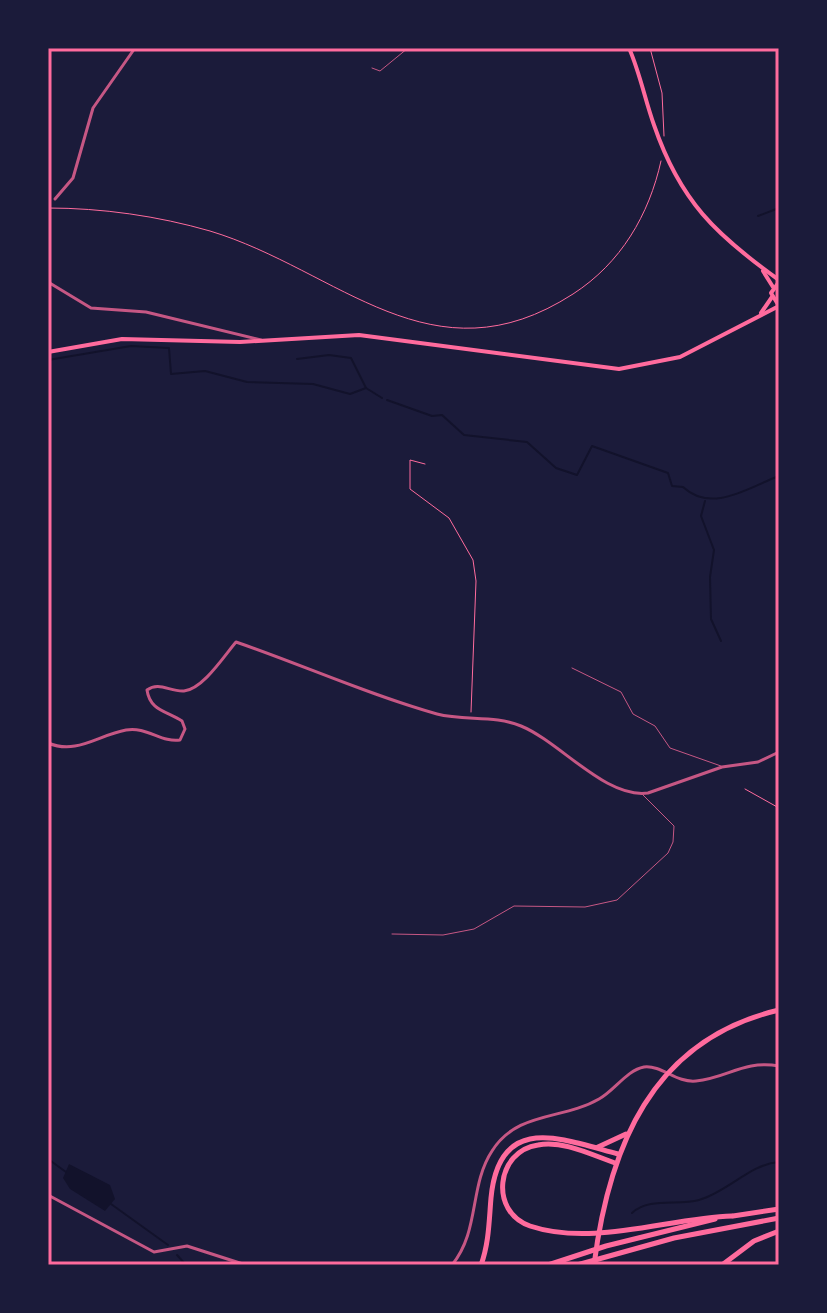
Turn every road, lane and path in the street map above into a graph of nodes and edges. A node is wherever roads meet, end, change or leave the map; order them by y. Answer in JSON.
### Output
{"nodes":[{"id":1,"x":135,"y":48,"type":"edge"},
{"id":2,"x":408,"y":48,"type":"edge"},
{"id":3,"x":629,"y":48,"type":"edge"},
{"id":4,"x":650,"y":48,"type":"edge"},
{"id":5,"x":372,"y":68,"type":"dead end"},
{"id":6,"x":664,"y":126,"type":"dead end"},
{"id":7,"x":661,"y":163,"type":"dead end"},
{"id":8,"x":55,"y":199,"type":"dead end"},
{"id":9,"x":48,"y":208,"type":"edge"},
{"id":10,"x":763,"y":271,"type":"junction"},
{"id":11,"x":779,"y":281,"type":"edge"},
{"id":12,"x":48,"y":282,"type":"edge"},
{"id":13,"x":773,"y":287,"type":"junction"},
{"id":14,"x":772,"y":297,"type":"junction"},
{"id":15,"x":779,"y":306,"type":"edge"},
{"id":16,"x":760,"y":315,"type":"junction"},
{"id":17,"x":264,"y":341,"type":"junction"},
{"id":18,"x":48,"y":352,"type":"edge"},
{"id":19,"x":425,"y":464,"type":"dead end"},
{"id":20,"x":572,"y":668,"type":"dead end"},
{"id":21,"x":470,"y":718,"type":"junction"},
{"id":22,"x":48,"y":743,"type":"edge"},
{"id":23,"x":779,"y":752,"type":"edge"},
{"id":24,"x":722,"y":767,"type":"junction"},
{"id":25,"x":745,"y":789,"type":"dead end"},
{"id":26,"x":642,"y":794,"type":"junction"},
{"id":27,"x":779,"y":808,"type":"edge"},
{"id":28,"x":392,"y":934,"type":"dead end"},
{"id":29,"x":779,"y":1010,"type":"edge"},
{"id":30,"x":779,"y":1066,"type":"edge"},
{"id":31,"x":668,"y":1075,"type":"junction"},
{"id":32,"x":626,"y":1134,"type":"junction"},
{"id":33,"x":596,"y":1148,"type":"junction"},
{"id":34,"x":618,"y":1154,"type":"junction"},
{"id":35,"x":615,"y":1163,"type":"junction"},
{"id":36,"x":48,"y":1195,"type":"edge"},
{"id":37,"x":779,"y":1209,"type":"edge"},
{"id":38,"x":732,"y":1216,"type":"junction"},
{"id":39,"x":779,"y":1218,"type":"edge"},
{"id":40,"x":779,"y":1231,"type":"edge"},
{"id":41,"x":246,"y":1265,"type":"edge"},
{"id":42,"x":452,"y":1265,"type":"edge"},
{"id":43,"x":481,"y":1265,"type":"edge"},
{"id":44,"x":548,"y":1265,"type":"edge"},
{"id":45,"x":577,"y":1265,"type":"edge"},
{"id":46,"x":594,"y":1265,"type":"edge"},
{"id":47,"x":722,"y":1265,"type":"edge"}],
"edges":[{"from":1,"to":8,"type":"street"},
{"from":2,"to":5,"type":"lane"},
{"from":3,"to":10,"type":"main road"},
{"from":4,"to":6,"type":"path"},
{"from":7,"to":9,"type":"path"},
{"from":10,"to":11,"type":"main road"},
{"from":10,"to":13,"type":"main road"},
{"from":11,"to":13,"type":"main road"},
{"from":12,"to":17,"type":"street"},
{"from":13,"to":14,"type":"main road"},
{"from":14,"to":15,"type":"main road"},
{"from":14,"to":16,"type":"main road"},
{"from":15,"to":16,"type":"main road"},
{"from":16,"to":17,"type":"main road"},
{"from":17,"to":18,"type":"main road"},
{"from":19,"to":21,"type":"path"},
{"from":20,"to":24,"type":"lane"},
{"from":21,"to":22,"type":"street"},
{"from":21,"to":26,"type":"street"},
{"from":23,"to":24,"type":"street"},
{"from":24,"to":26,"type":"street"},
{"from":25,"to":27,"type":"path"},
{"from":26,"to":28,"type":"lane"},
{"from":29,"to":31,"type":"main road"},
{"from":30,"to":31,"type":"street"},
{"from":31,"to":32,"type":"main road"},
{"from":31,"to":42,"type":"street"},
{"from":32,"to":33,"type":"main road"},
{"from":32,"to":34,"type":"main road"},
{"from":33,"to":34,"type":"main road"},
{"from":33,"to":43,"type":"main road"},
{"from":34,"to":35,"type":"main road"},
{"from":35,"to":38,"type":"main road"},
{"from":35,"to":46,"type":"main road"},
{"from":36,"to":41,"type":"street"},
{"from":37,"to":38,"type":"main road"},
{"from":38,"to":44,"type":"main road"},
{"from":39,"to":45,"type":"main road"},
{"from":40,"to":47,"type":"main road"}]}
